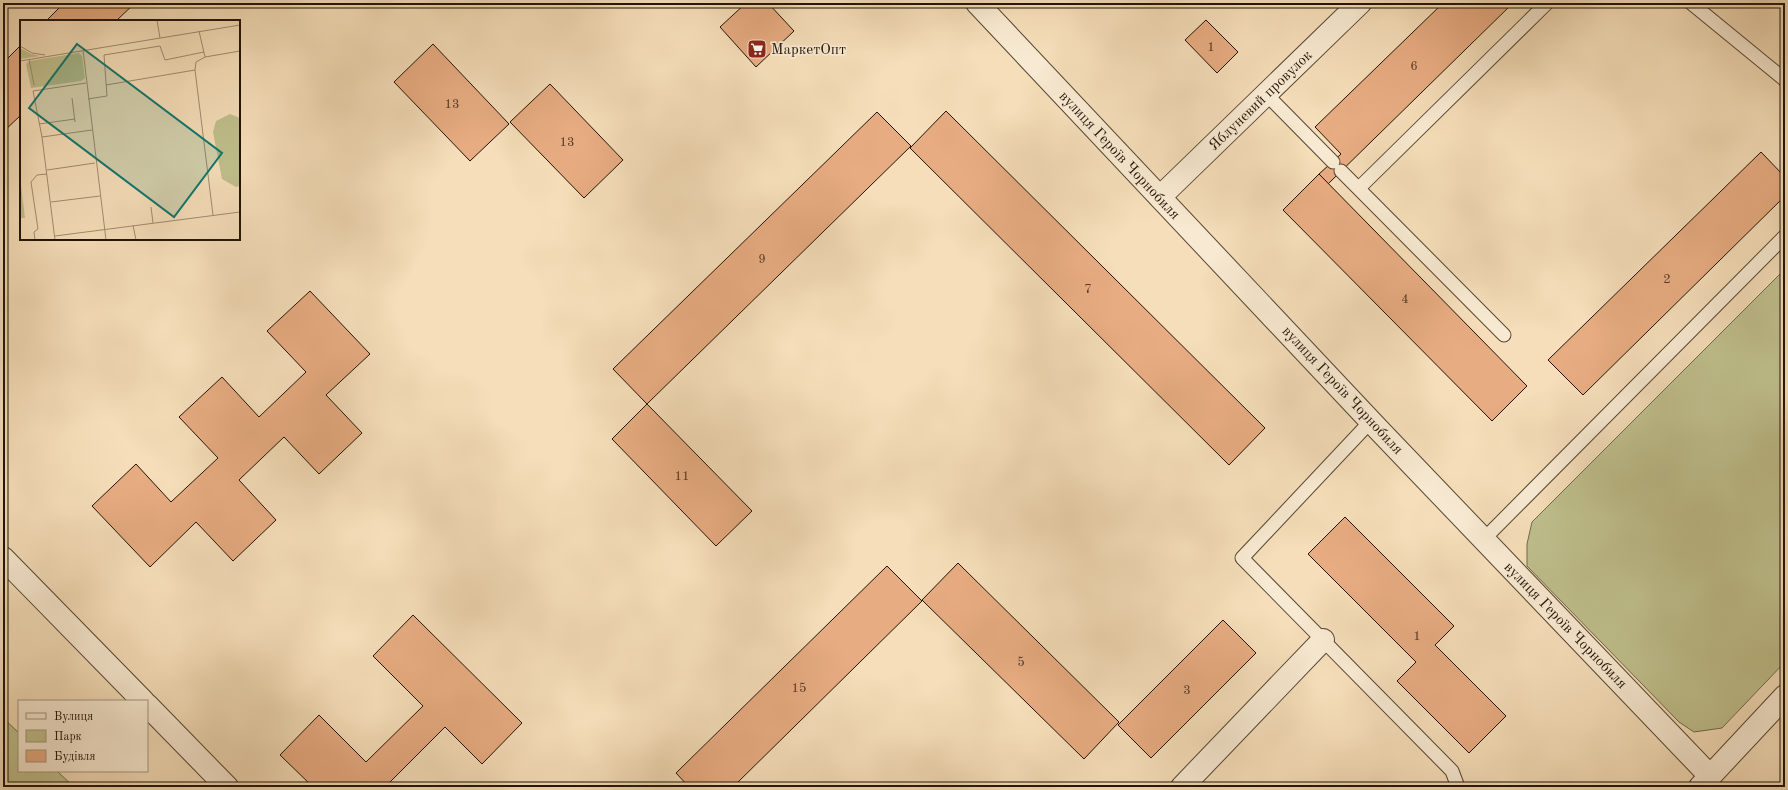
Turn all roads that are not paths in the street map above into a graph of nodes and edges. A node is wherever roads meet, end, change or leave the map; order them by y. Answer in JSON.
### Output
{"nodes":[{"id":1,"x":977,"y":3,"type":"edge"},
{"id":2,"x":1360,"y":3,"type":"edge"},
{"id":3,"x":1547,"y":3,"type":"edge"},
{"id":4,"x":1691,"y":3,"type":"edge"},
{"id":5,"x":1785,"y":80,"type":"edge"},
{"id":6,"x":1266,"y":94,"type":"junction"},
{"id":7,"x":1359,"y":188,"type":"junction"},
{"id":8,"x":1160,"y":197,"type":"junction"},
{"id":9,"x":1785,"y":236,"type":"edge"},
{"id":10,"x":1504,"y":334,"type":"dead end"},
{"id":11,"x":1371,"y":421,"type":"junction"},
{"id":12,"x":1484,"y":539,"type":"junction"},
{"id":13,"x":3,"y":558,"type":"edge"},
{"id":14,"x":1323,"y":640,"type":"junction"},
{"id":15,"x":1785,"y":696,"type":"edge"},
{"id":16,"x":142,"y":700,"type":"edge"},
{"id":17,"x":148,"y":706,"type":"edge"},
{"id":18,"x":1705,"y":781,"type":"edge"},
{"id":19,"x":227,"y":787,"type":"edge"},
{"id":20,"x":1182,"y":787,"type":"edge"},
{"id":21,"x":1458,"y":787,"type":"edge"}],
"edges":[{"from":1,"to":8,"type":"street","name":"вулиця Героїв Чорнобиля"},
{"from":2,"to":6,"type":"street","name":"Яблуневий провулок"},
{"from":3,"to":7,"type":"lane"},
{"from":4,"to":5,"type":"lane"},
{"from":6,"to":7,"type":"lane"},
{"from":6,"to":8,"type":"street","name":"Яблуневий провулок"},
{"from":7,"to":10,"type":"lane"},
{"from":8,"to":11,"type":"street","name":"вулиця Героїв Чорнобиля"},
{"from":9,"to":12,"type":"lane"},
{"from":11,"to":12,"type":"street","name":"вулиця Героїв Чорнобиля"},
{"from":11,"to":14,"type":"lane"},
{"from":12,"to":18,"type":"street","name":"вулиця Героїв Чорнобиля"},
{"from":13,"to":16,"type":"street"},
{"from":14,"to":20,"type":"street"},
{"from":14,"to":21,"type":"lane"},
{"from":15,"to":18,"type":"street"},
{"from":17,"to":19,"type":"street"}]}
